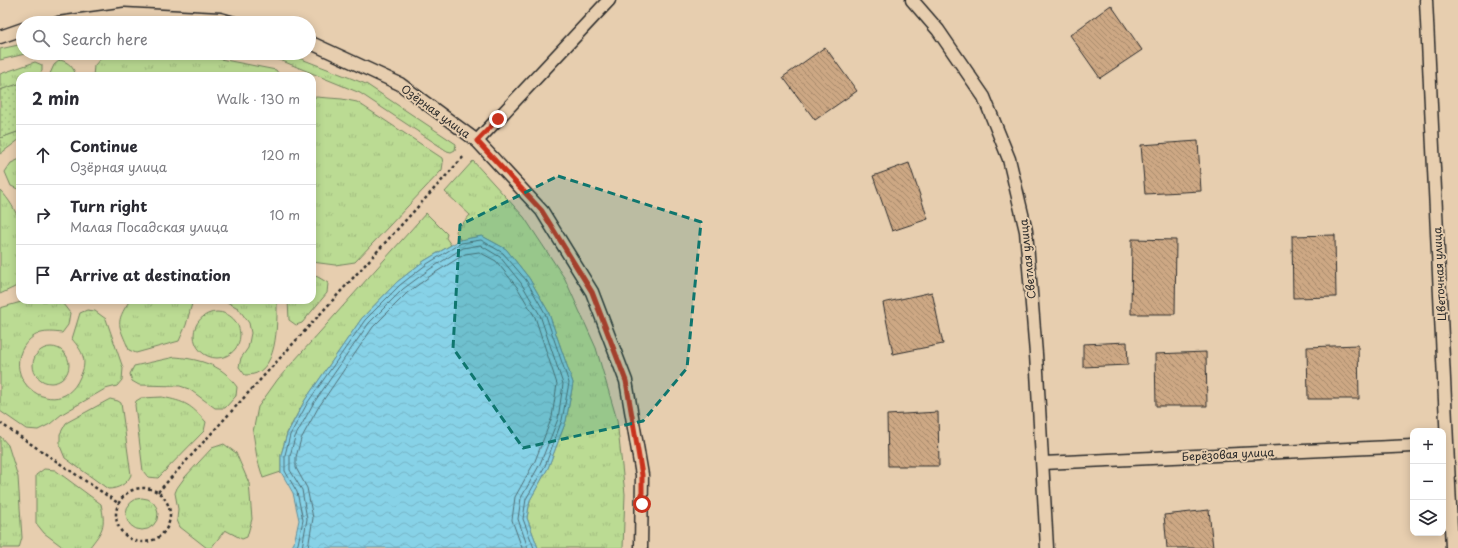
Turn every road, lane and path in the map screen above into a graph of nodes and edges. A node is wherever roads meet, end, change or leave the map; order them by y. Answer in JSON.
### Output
{"nodes":[{"id":1,"x":609,"y":0,"type":"edge"},
{"id":2,"x":912,"y":0,"type":"edge"},
{"id":3,"x":1426,"y":0,"type":"edge"},
{"id":4,"x":109,"y":16,"type":"edge"},
{"id":5,"x":162,"y":16,"type":"edge"},
{"id":6,"x":16,"y":31,"type":"edge"},
{"id":7,"x":0,"y":37,"type":"edge"},
{"id":8,"x":316,"y":45,"type":"edge"},
{"id":9,"x":477,"y":141,"type":"junction"},
{"id":10,"x":0,"y":423,"type":"edge"},
{"id":11,"x":1449,"y":444,"type":"edge"},
{"id":12,"x":1410,"y":446,"type":"edge"},
{"id":13,"x":1043,"y":463,"type":"junction"},
{"id":14,"x":158,"y":492,"type":"junction"},
{"id":15,"x":118,"y":503,"type":"junction"},
{"id":16,"x":641,"y":548,"type":"edge"},
{"id":17,"x":1047,"y":548,"type":"edge"},
{"id":18,"x":1452,"y":548,"type":"edge"}],
"edges":[{"from":1,"to":9,"type":"lane"},
{"from":2,"to":13,"type":"lane","name":"Светлая улица"},
{"from":3,"to":11,"type":"lane","name":"Цветочная улица"},
{"from":4,"to":5,"type":"lane"},
{"from":6,"to":7,"type":"lane"},
{"from":8,"to":9,"type":"lane","name":"Озёрная улица"},
{"from":9,"to":14,"type":"path"},
{"from":9,"to":16,"type":"lane","name":"Озёрная улица"},
{"from":10,"to":15,"type":"path"},
{"from":11,"to":18,"type":"lane","name":"Цветочная улица"},
{"from":12,"to":13,"type":"lane","name":"Берёзовая улица"},
{"from":13,"to":17,"type":"lane","name":"Светлая улица"},
{"from":14,"to":15,"type":"path"},
{"from":14,"to":15,"type":"path"}]}
